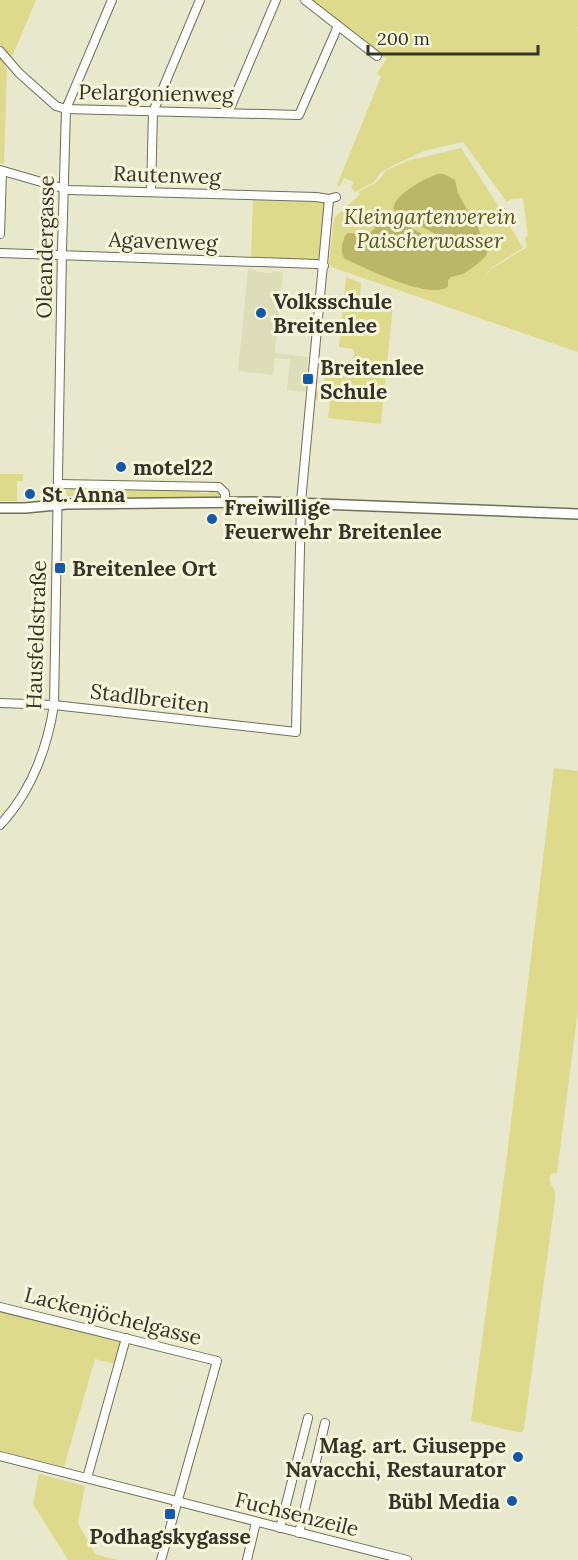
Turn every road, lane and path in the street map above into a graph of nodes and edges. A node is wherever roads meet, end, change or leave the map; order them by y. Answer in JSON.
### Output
{"nodes":[{"id":1,"x":112,"y":0,"type":"edge"},
{"id":2,"x":200,"y":0,"type":"edge"},
{"id":3,"x":276,"y":0,"type":"edge"},
{"id":4,"x":305,"y":0,"type":"edge"},
{"id":5,"x":338,"y":26,"type":"junction"},
{"id":6,"x":0,"y":51,"type":"edge"},
{"id":7,"x":377,"y":56,"type":"dead end"},
{"id":8,"x":66,"y":109,"type":"junction"},
{"id":9,"x":153,"y":111,"type":"junction"},
{"id":10,"x":228,"y":113,"type":"junction"},
{"id":11,"x":1,"y":171,"type":"edge"},
{"id":12,"x":63,"y":189,"type":"junction"},
{"id":13,"x":151,"y":192,"type":"junction"},
{"id":14,"x":0,"y":234,"type":"edge"},
{"id":15,"x":0,"y":253,"type":"edge"},
{"id":16,"x":62,"y":255,"type":"junction"},
{"id":17,"x":324,"y":266,"type":"junction"},
{"id":18,"x":58,"y":484,"type":"junction"},
{"id":19,"x":225,"y":502,"type":"junction"},
{"id":20,"x":301,"y":502,"type":"junction"},
{"id":21,"x":58,"y":504,"type":"junction"},
{"id":22,"x":0,"y":508,"type":"edge"},
{"id":23,"x":578,"y":514,"type":"edge"},
{"id":24,"x":0,"y":703,"type":"edge"},
{"id":25,"x":54,"y":705,"type":"junction"},
{"id":26,"x":0,"y":825,"type":"edge"},
{"id":27,"x":0,"y":1307,"type":"edge"},
{"id":28,"x":126,"y":1338,"type":"junction"},
{"id":29,"x":308,"y":1418,"type":"dead end"},
{"id":30,"x":325,"y":1423,"type":"dead end"},
{"id":31,"x":0,"y":1456,"type":"edge"},
{"id":32,"x":87,"y":1478,"type":"junction"},
{"id":33,"x":178,"y":1502,"type":"junction"},
{"id":34,"x":256,"y":1522,"type":"junction"},
{"id":35,"x":280,"y":1528,"type":"junction"},
{"id":36,"x":298,"y":1533,"type":"junction"},
{"id":37,"x":161,"y":1560,"type":"edge"},
{"id":38,"x":247,"y":1560,"type":"edge"},
{"id":39,"x":407,"y":1560,"type":"edge"}],
"edges":[{"from":1,"to":8,"type":"street","name":"Oleandergasse"},
{"from":2,"to":9,"type":"street"},
{"from":3,"to":10,"type":"street"},
{"from":4,"to":5,"type":"street"},
{"from":5,"to":7,"type":"street"},
{"from":5,"to":10,"type":"street","name":"Pelargonienweg"},
{"from":6,"to":8,"type":"street","name":"Pelargonienweg"},
{"from":8,"to":9,"type":"street","name":"Pelargonienweg"},
{"from":8,"to":12,"type":"street","name":"Oleandergasse"},
{"from":9,"to":10,"type":"street","name":"Pelargonienweg"},
{"from":9,"to":13,"type":"street"},
{"from":11,"to":12,"type":"street","name":"Rautenweg"},
{"from":11,"to":14,"type":"street"},
{"from":12,"to":13,"type":"street","name":"Rautenweg"},
{"from":12,"to":16,"type":"street","name":"Oleandergasse"},
{"from":13,"to":17,"type":"street","name":"Rautenweg"},
{"from":15,"to":16,"type":"street","name":"Agavenweg"},
{"from":16,"to":17,"type":"street","name":"Agavenweg"},
{"from":16,"to":18,"type":"street","name":"Oleandergasse"},
{"from":17,"to":20,"type":"street"},
{"from":18,"to":19,"type":"street"},
{"from":18,"to":21,"type":"street","name":"Oleandergasse"},
{"from":19,"to":20,"type":"main road"},
{"from":19,"to":21,"type":"main road"},
{"from":20,"to":23,"type":"main road"},
{"from":20,"to":25,"type":"street","name":"Stadlbreiten"},
{"from":21,"to":22,"type":"main road"},
{"from":21,"to":25,"type":"street","name":"Hausfeldstraße"},
{"from":24,"to":25,"type":"street","name":"Stadlbreiten"},
{"from":25,"to":26,"type":"street","name":"Hausfeldstraße"},
{"from":27,"to":28,"type":"street","name":"Lackenjöchelgasse"},
{"from":28,"to":32,"type":"street"},
{"from":28,"to":33,"type":"street","name":"Lackenjöchelgasse"},
{"from":29,"to":35,"type":"street"},
{"from":30,"to":36,"type":"street"},
{"from":31,"to":32,"type":"street"},
{"from":32,"to":33,"type":"street"},
{"from":33,"to":34,"type":"street","name":"Fuchsenzeile"},
{"from":33,"to":37,"type":"street"},
{"from":34,"to":35,"type":"street","name":"Fuchsenzeile"},
{"from":34,"to":38,"type":"street"},
{"from":35,"to":36,"type":"street","name":"Fuchsenzeile"},
{"from":36,"to":39,"type":"street","name":"Fuchsenzeile"}]}
